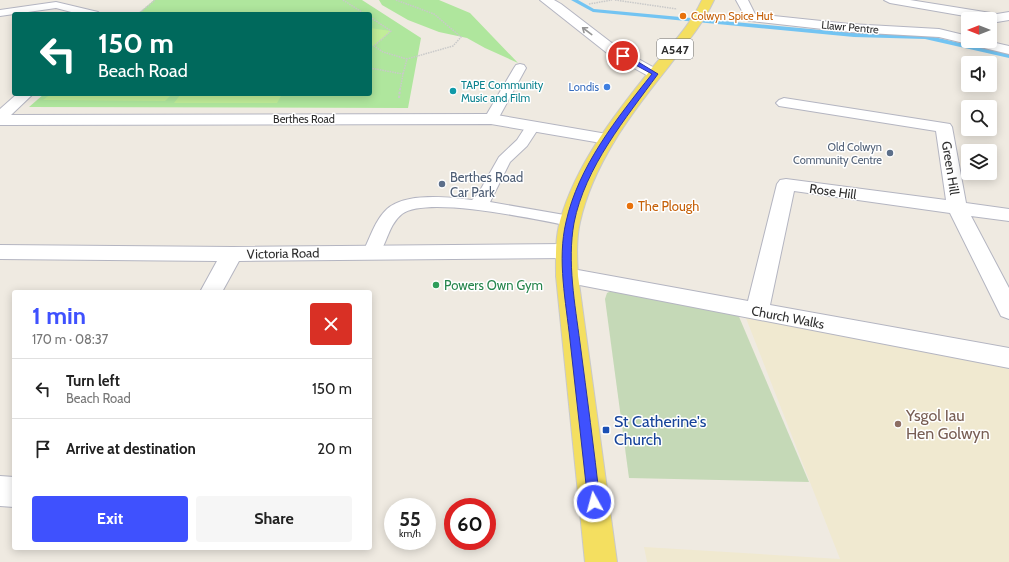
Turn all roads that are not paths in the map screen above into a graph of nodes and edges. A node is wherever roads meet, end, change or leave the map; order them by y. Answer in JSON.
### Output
{"nodes":[{"id":1,"x":546,"y":0,"type":"edge"},
{"id":2,"x":708,"y":0,"type":"edge"},
{"id":3,"x":742,"y":0,"type":"edge"},
{"id":4,"x":890,"y":0,"type":"edge"},
{"id":5,"x":84,"y":12,"type":"edge"},
{"id":6,"x":0,"y":13,"type":"edge"},
{"id":7,"x":1005,"y":18,"type":"edge"},
{"id":8,"x":1009,"y":26,"type":"edge"},
{"id":9,"x":961,"y":38,"type":"edge"},
{"id":10,"x":997,"y":47,"type":"edge"},
{"id":11,"x":1009,"y":50,"type":"edge"},
{"id":12,"x":520,"y":68,"type":"dead end"},
{"id":13,"x":655,"y":74,"type":"junction"},
{"id":14,"x":24,"y":96,"type":"edge"},
{"id":15,"x":784,"y":103,"type":"dead end"},
{"id":16,"x":0,"y":117,"type":"edge"},
{"id":17,"x":491,"y":119,"type":"junction"},
{"id":18,"x":0,"y":120,"type":"edge"},
{"id":19,"x":534,"y":126,"type":"junction"},
{"id":20,"x":607,"y":139,"type":"junction"},
{"id":21,"x":476,"y":205,"type":"junction"},
{"id":22,"x":957,"y":208,"type":"junction"},
{"id":23,"x":1009,"y":215,"type":"edge"},
{"id":24,"x":570,"y":221,"type":"junction"},
{"id":25,"x":567,"y":251,"type":"junction"},
{"id":26,"x":0,"y":252,"type":"edge"},
{"id":27,"x":372,"y":252,"type":"junction"},
{"id":28,"x":232,"y":254,"type":"junction"},
{"id":29,"x":567,"y":276,"type":"junction"},
{"id":30,"x":212,"y":290,"type":"edge"},
{"id":31,"x":1009,"y":310,"type":"edge"},
{"id":32,"x":757,"y":311,"type":"junction"},
{"id":33,"x":1009,"y":358,"type":"edge"},
{"id":34,"x":0,"y":492,"type":"edge"},
{"id":35,"x":12,"y":492,"type":"edge"},
{"id":36,"x":601,"y":562,"type":"edge"}],
"edges":[{"from":13,"to":1,"type":"street","one_way":true},
{"from":2,"to":13,"type":"main road","number":"A547"},
{"from":3,"to":9,"type":"street","name":"Llawr Pentre"},
{"from":4,"to":7,"type":"street"},
{"from":5,"to":6,"type":"street"},
{"from":7,"to":8,"type":"street"},
{"from":10,"to":11,"type":"street"},
{"from":12,"to":17,"type":"lane"},
{"from":13,"to":20,"type":"main road","number":"A547"},
{"from":14,"to":16,"type":"street"},
{"from":15,"to":22,"type":"street","name":"Green Hill"},
{"from":17,"to":18,"type":"street","name":"Berthes Road"},
{"from":17,"to":19,"type":"street","name":"Berthes Road"},
{"from":19,"to":20,"type":"street","name":"Berthes Road"},
{"from":19,"to":21,"type":"lane"},
{"from":20,"to":24,"type":"main road","number":"A547"},
{"from":21,"to":24,"type":"lane"},
{"from":21,"to":27,"type":"lane"},
{"from":22,"to":23,"type":"street","name":"Rose Hill"},
{"from":22,"to":31,"type":"street","name":"Green Hill"},
{"from":22,"to":32,"type":"street","name":"Rose Hill"},
{"from":24,"to":25,"type":"main road","number":"A547"},
{"from":25,"to":27,"type":"street","name":"Victoria Road"},
{"from":25,"to":29,"type":"main road","number":"A547"},
{"from":26,"to":28,"type":"street","name":"Victoria Road"},
{"from":27,"to":28,"type":"street","name":"Victoria Road"},
{"from":28,"to":30,"type":"street"},
{"from":29,"to":32,"type":"street","name":"Church Walks"},
{"from":29,"to":36,"type":"main road","number":"A547"},
{"from":32,"to":33,"type":"street","name":"Church Walks"},
{"from":34,"to":35,"type":"street"}]}
